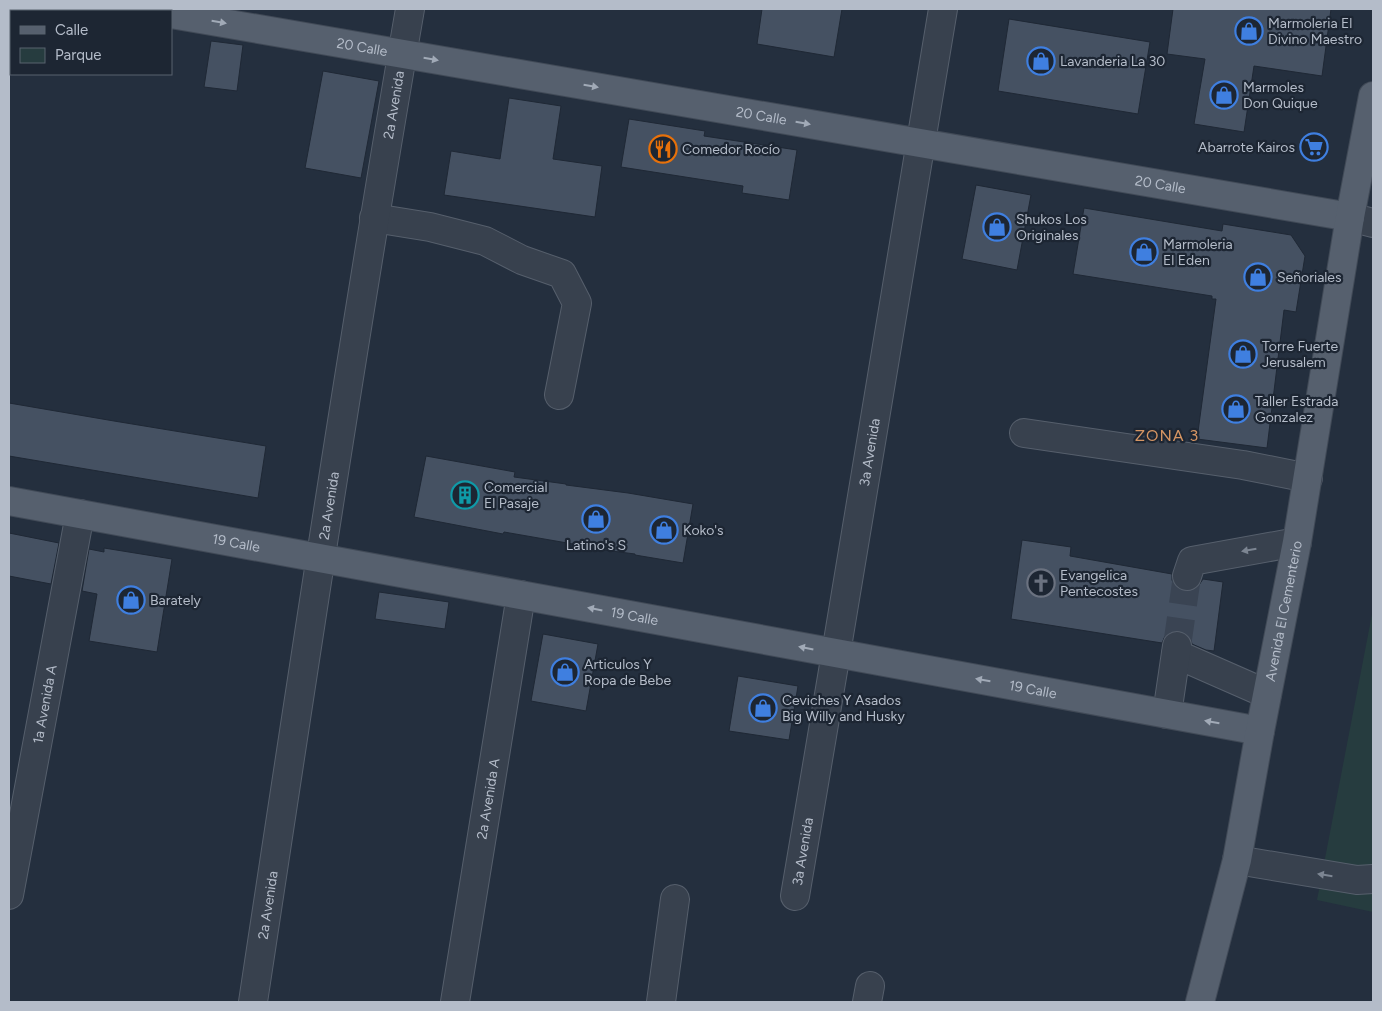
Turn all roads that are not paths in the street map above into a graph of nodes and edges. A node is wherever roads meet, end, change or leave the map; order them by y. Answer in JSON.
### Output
{"nodes":[{"id":1,"x":410,"y":9,"type":"edge"},
{"id":2,"x":943,"y":9,"type":"edge"},
{"id":3,"x":172,"y":14,"type":"edge"},
{"id":4,"x":402,"y":54,"type":"junction"},
{"id":5,"x":1373,"y":96,"type":"edge"},
{"id":6,"x":921,"y":143,"type":"junction"},
{"id":7,"x":374,"y":218,"type":"junction"},
{"id":8,"x":1362,"y":220,"type":"edge"},
{"id":9,"x":559,"y":395,"type":"dead end"},
{"id":10,"x":1024,"y":433,"type":"dead end"},
{"id":11,"x":1308,"y":478,"type":"junction"},
{"id":12,"x":9,"y":501,"type":"edge"},
{"id":13,"x":80,"y":514,"type":"junction"},
{"id":14,"x":1297,"y":542,"type":"junction"},
{"id":15,"x":320,"y":558,"type":"junction"},
{"id":16,"x":1187,"y":576,"type":"tunnel mouth"},
{"id":17,"x":521,"y":595,"type":"junction"},
{"id":18,"x":836,"y":654,"type":"junction"},
{"id":19,"x":1267,"y":694,"type":"junction"},
{"id":20,"x":1167,"y":714,"type":"junction"},
{"id":21,"x":1260,"y":731,"type":"junction"},
{"id":22,"x":1237,"y":860,"type":"junction"},
{"id":23,"x":1373,"y":879,"type":"edge"},
{"id":24,"x":9,"y":895,"type":"edge"},
{"id":25,"x":795,"y":896,"type":"dead end"},
{"id":26,"x":675,"y":899,"type":"dead end"},
{"id":27,"x":253,"y":1002,"type":"edge"},
{"id":28,"x":455,"y":1002,"type":"edge"},
{"id":29,"x":661,"y":1002,"type":"edge"},
{"id":30,"x":1200,"y":1002,"type":"edge"}],
"edges":[{"from":1,"to":4,"type":"street","name":"2a Avenida"},
{"from":2,"to":6,"type":"street","name":"3a Avenida"},
{"from":3,"to":4,"type":"main road","name":"20 Calle","one_way":true},
{"from":4,"to":6,"type":"main road","name":"20 Calle","one_way":true},
{"from":4,"to":7,"type":"street","name":"2a Avenida"},
{"from":5,"to":8,"type":"main road","name":"Avenida El Cementerio"},
{"from":6,"to":8,"type":"main road","name":"20 Calle"},
{"from":6,"to":18,"type":"street","name":"3a Avenida"},
{"from":7,"to":9,"type":"street"},
{"from":7,"to":15,"type":"street","name":"2a Avenida"},
{"from":8,"to":11,"type":"main road","name":"Avenida El Cementerio"},
{"from":10,"to":11,"type":"street"},
{"from":11,"to":14,"type":"main road","name":"Avenida El Cementerio"},
{"from":12,"to":13,"type":"main road","name":"19 Calle"},
{"from":13,"to":15,"type":"main road","name":"19 Calle"},
{"from":13,"to":24,"type":"street","name":"1a Avenida A"},
{"from":14,"to":16,"type":"street","one_way":true},
{"from":14,"to":19,"type":"main road","name":"Avenida El Cementerio"},
{"from":15,"to":17,"type":"main road","name":"19 Calle"},
{"from":15,"to":27,"type":"street","name":"2a Avenida"},
{"from":18,"to":17,"type":"main road","name":"19 Calle","one_way":true},
{"from":17,"to":28,"type":"street","name":"2a Avenida A"},
{"from":20,"to":18,"type":"main road","name":"19 Calle","one_way":true},
{"from":18,"to":25,"type":"street","name":"3a Avenida"},
{"from":19,"to":20,"type":"street"},
{"from":19,"to":21,"type":"main road","name":"Avenida El Cementerio"},
{"from":21,"to":20,"type":"main road","name":"19 Calle","one_way":true},
{"from":21,"to":22,"type":"main road","name":"Avenida El Cementerio"},
{"from":23,"to":22,"type":"street","one_way":true},
{"from":22,"to":30,"type":"main road","name":"Avenida El Cementerio"},
{"from":26,"to":29,"type":"street"}]}
